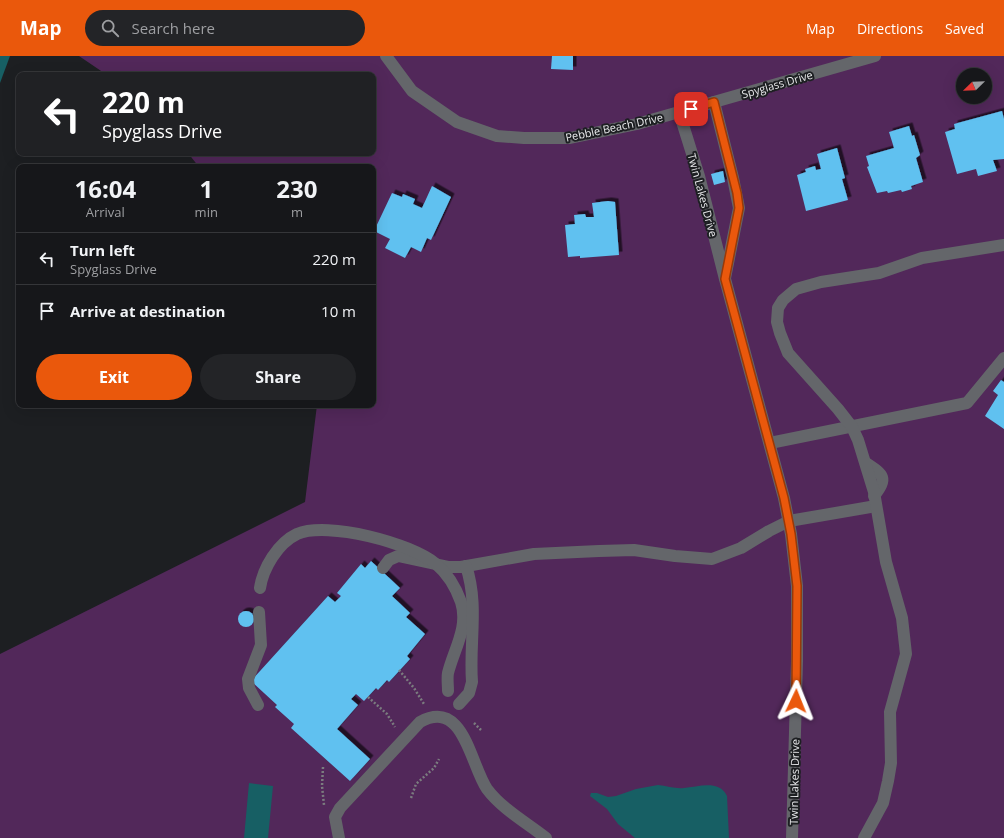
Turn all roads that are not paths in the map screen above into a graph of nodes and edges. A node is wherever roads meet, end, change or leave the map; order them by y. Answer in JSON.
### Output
{"nodes":[{"id":1,"x":386,"y":56,"type":"edge"},
{"id":2,"x":875,"y":56,"type":"edge"},
{"id":3,"x":714,"y":102,"type":"junction"},
{"id":4,"x":679,"y":112,"type":"junction"},
{"id":5,"x":1004,"y":245,"type":"edge"},
{"id":6,"x":725,"y":279,"type":"junction"},
{"id":7,"x":1004,"y":358,"type":"edge"},
{"id":8,"x":852,"y":427,"type":"junction"},
{"id":9,"x":770,"y":443,"type":"junction"},
{"id":10,"x":875,"y":501,"type":"junction"},
{"id":11,"x":789,"y":522,"type":"junction"},
{"id":12,"x":436,"y":564,"type":"junction"},
{"id":13,"x":466,"y":566,"type":"junction"},
{"id":14,"x":383,"y":568,"type":"dead end"},
{"id":15,"x":260,"y":588,"type":"dead end"},
{"id":16,"x":259,"y":612,"type":"dead end"},
{"id":17,"x":448,"y":691,"type":"dead end"},
{"id":18,"x":459,"y":704,"type":"dead end"},
{"id":19,"x":258,"y":705,"type":"dead end"},
{"id":20,"x":339,"y":838,"type":"edge"},
{"id":21,"x":546,"y":838,"type":"edge"},
{"id":22,"x":792,"y":838,"type":"edge"},
{"id":23,"x":864,"y":838,"type":"edge"}],
"edges":[{"from":1,"to":4,"type":"street","name":"Pebble Beach Drive"},
{"from":2,"to":3,"type":"street","name":"Spyglass Drive"},
{"from":3,"to":4,"type":"street","name":"Spyglass Drive"},
{"from":3,"to":6,"type":"street","name":"Twin Lakes Drive"},
{"from":4,"to":6,"type":"street","name":"Twin Lakes Drive"},
{"from":5,"to":8,"type":"street"},
{"from":6,"to":9,"type":"street","name":"Twin Lakes Drive"},
{"from":7,"to":8,"type":"street"},
{"from":8,"to":9,"type":"street"},
{"from":8,"to":10,"type":"street"},
{"from":9,"to":11,"type":"street","name":"Twin Lakes Drive"},
{"from":10,"to":11,"type":"street"},
{"from":10,"to":23,"type":"street"},
{"from":11,"to":13,"type":"street"},
{"from":11,"to":22,"type":"street","name":"Twin Lakes Drive"},
{"from":12,"to":13,"type":"street"},
{"from":12,"to":14,"type":"street"},
{"from":12,"to":15,"type":"street"},
{"from":12,"to":17,"type":"street"},
{"from":13,"to":18,"type":"street"},
{"from":16,"to":19,"type":"street"},
{"from":20,"to":21,"type":"street"}]}
